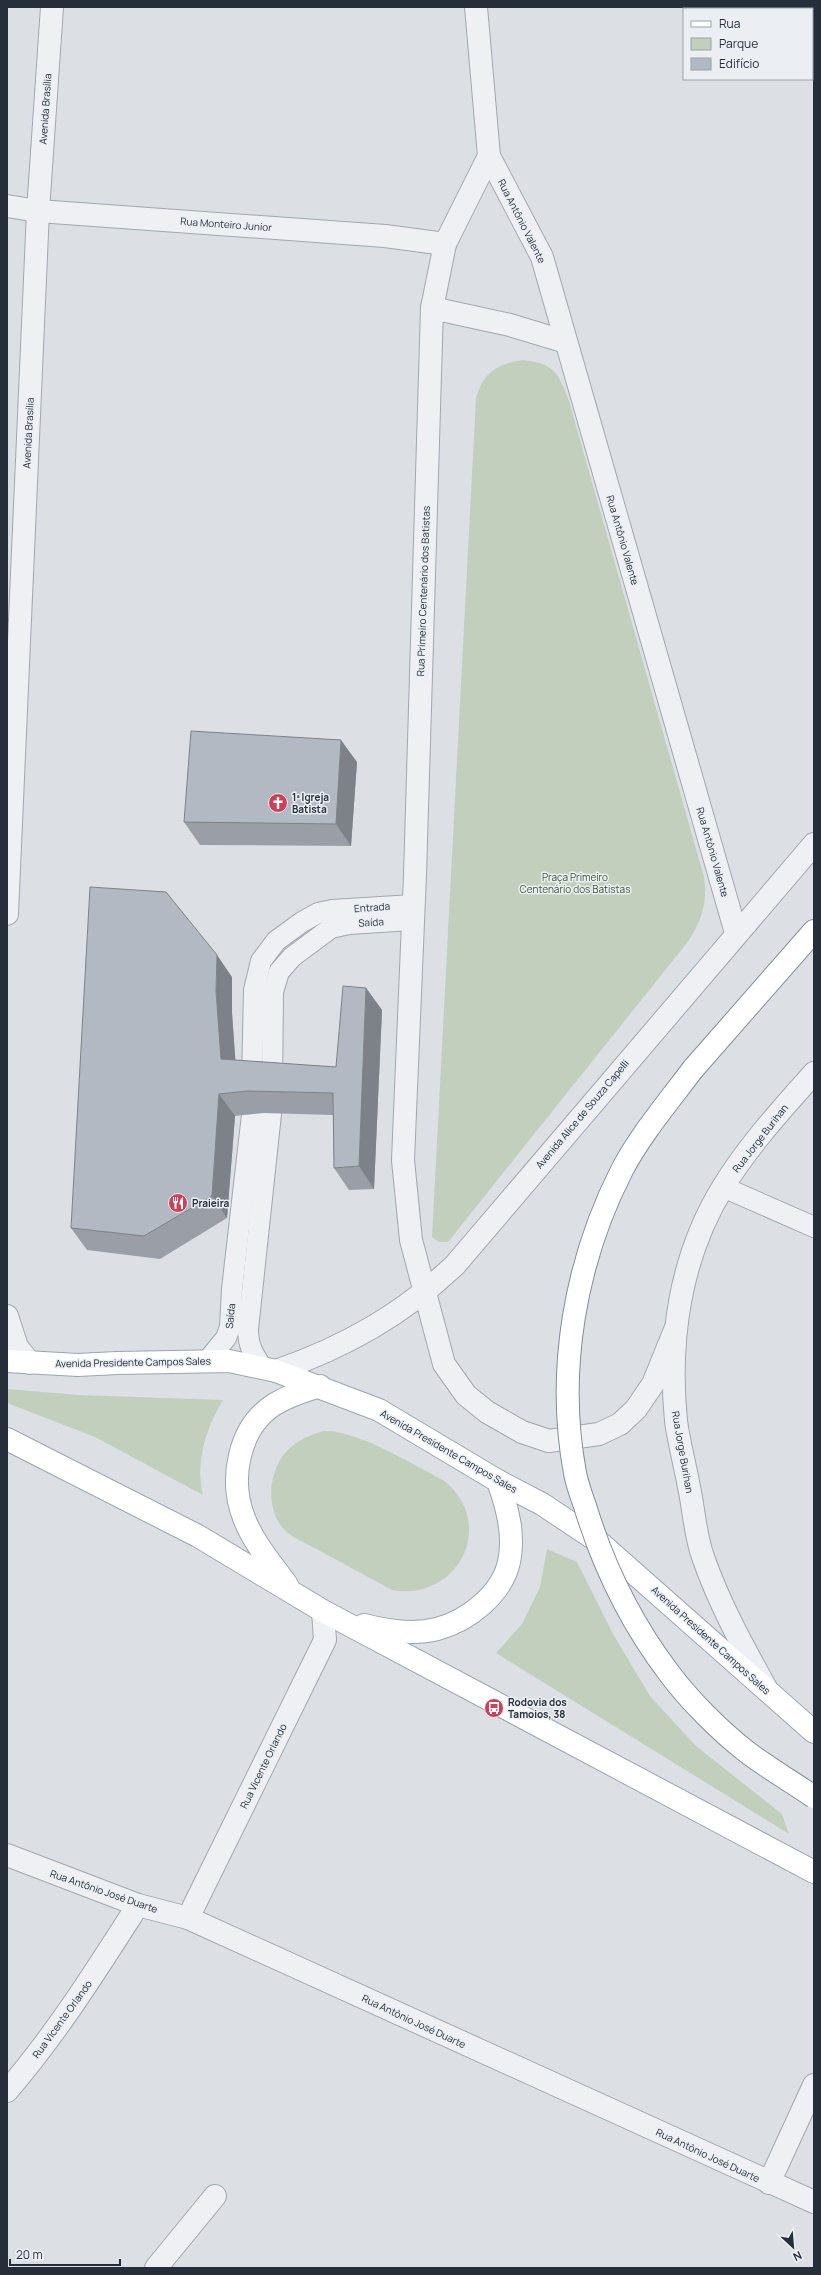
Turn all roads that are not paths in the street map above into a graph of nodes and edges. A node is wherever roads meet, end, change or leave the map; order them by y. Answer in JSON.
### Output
{"nodes":[{"id":1,"x":52,"y":7,"type":"edge"},
{"id":2,"x":476,"y":7,"type":"edge"},
{"id":3,"x":489,"y":156,"type":"junction"},
{"id":4,"x":7,"y":206,"type":"edge"},
{"id":5,"x":38,"y":211,"type":"junction"},
{"id":6,"x":445,"y":244,"type":"junction"},
{"id":7,"x":432,"y":308,"type":"junction"},
{"id":8,"x":566,"y":342,"type":"junction"},
{"id":9,"x":814,"y":844,"type":"edge"},
{"id":10,"x":8,"y":859,"type":"edge"},
{"id":11,"x":413,"y":912,"type":"junction"},
{"id":12,"x":7,"y":914,"type":"edge"},
{"id":13,"x":331,"y":919,"type":"junction"},
{"id":14,"x":814,"y":931,"type":"edge"},
{"id":15,"x":736,"y":933,"type":"junction"},
{"id":16,"x":814,"y":1073,"type":"edge"},
{"id":17,"x":252,"y":1082,"type":"edge"},
{"id":18,"x":272,"y":1084,"type":"edge"},
{"id":19,"x":271,"y":1114,"type":"edge"},
{"id":20,"x":252,"y":1115,"type":"edge"},
{"id":21,"x":723,"y":1187,"type":"junction"},
{"id":22,"x":814,"y":1227,"type":"edge"},
{"id":23,"x":426,"y":1292,"type":"junction"},
{"id":24,"x":7,"y":1316,"type":"edge"},
{"id":25,"x":675,"y":1330,"type":"junction"},
{"id":26,"x":7,"y":1360,"type":"edge"},
{"id":27,"x":207,"y":1361,"type":"junction"},
{"id":28,"x":30,"y":1363,"type":"junction"},
{"id":29,"x":269,"y":1369,"type":"junction"},
{"id":30,"x":320,"y":1386,"type":"junction"},
{"id":31,"x":7,"y":1439,"type":"edge"},
{"id":32,"x":498,"y":1481,"type":"junction"},
{"id":33,"x":291,"y":1590,"type":"junction"},
{"id":34,"x":323,"y":1611,"type":"junction"},
{"id":35,"x":766,"y":1688,"type":"junction"},
{"id":36,"x":814,"y":1732,"type":"edge"},
{"id":37,"x":814,"y":1797,"type":"edge"},
{"id":38,"x":7,"y":1855,"type":"edge"},
{"id":39,"x":814,"y":1872,"type":"edge"},
{"id":40,"x":138,"y":1905,"type":"junction"},
{"id":41,"x":188,"y":1918,"type":"junction"},
{"id":42,"x":814,"y":2085,"type":"edge"},
{"id":43,"x":7,"y":2091,"type":"edge"},
{"id":44,"x":769,"y":2183,"type":"junction"},
{"id":45,"x":215,"y":2196,"type":"dead end"},
{"id":46,"x":814,"y":2202,"type":"edge"},
{"id":47,"x":156,"y":2268,"type":"edge"}],
"edges":[{"from":1,"to":5,"type":"street","name":"Avenida Brasília"},
{"from":2,"to":3,"type":"street"},
{"from":3,"to":6,"type":"street"},
{"from":3,"to":8,"type":"street","name":"Rua Antônio Valente"},
{"from":4,"to":5,"type":"street","name":"Rua Monteiro Junior"},
{"from":5,"to":6,"type":"street","name":"Rua Monteiro Junior"},
{"from":5,"to":10,"type":"street","name":"Avenida Brasília"},
{"from":6,"to":7,"type":"street","name":"Rua Primeiro Centenário dos Batistas"},
{"from":7,"to":8,"type":"street"},
{"from":7,"to":11,"type":"street","name":"Rua Primeiro Centenário dos Batistas"},
{"from":8,"to":15,"type":"street","name":"Rua Antônio Valente"},
{"from":9,"to":15,"type":"street","name":"Avenida Alice de Souza Capelli"},
{"from":10,"to":12,"type":"street","name":"Avenida Brasília"},
{"from":11,"to":13,"type":"lane","name":"Entrada"},
{"from":11,"to":23,"type":"street","name":"Rua Primeiro Centenário dos Batistas"},
{"from":13,"to":17,"type":"lane","name":"Entrada"},
{"from":13,"to":18,"type":"lane"},
{"from":14,"to":37,"type":"main road","bridge":true},
{"from":15,"to":23,"type":"street","name":"Avenida Alice de Souza Capelli"},
{"from":16,"to":21,"type":"street","name":"Rua Jorge Burihan"},
{"from":19,"to":29,"type":"lane"},
{"from":20,"to":27,"type":"lane","name":"Saída"},
{"from":21,"to":22,"type":"lane"},
{"from":21,"to":25,"type":"street","name":"Rua Jorge Burihan"},
{"from":23,"to":25,"type":"street","name":"Rua Primeiro Centenário dos Batistas"},
{"from":23,"to":29,"type":"street","name":"Avenida Alice de Souza Capelli"},
{"from":24,"to":28,"type":"street"},
{"from":25,"to":35,"type":"street","name":"Rua Jorge Burihan"},
{"from":26,"to":28,"type":"main road","name":"Avenida Presidente Campos Sales"},
{"from":27,"to":28,"type":"main road","name":"Avenida Presidente Campos Sales"},
{"from":27,"to":29,"type":"main road","name":"Avenida Presidente Campos Sales"},
{"from":29,"to":30,"type":"main road","name":"Avenida Presidente Campos Sales"},
{"from":30,"to":32,"type":"main road","name":"Avenida Presidente Campos Sales"},
{"from":30,"to":33,"type":"main road"},
{"from":31,"to":33,"type":"main road"},
{"from":32,"to":34,"type":"main road"},
{"from":32,"to":35,"type":"main road","name":"Avenida Presidente Campos Sales"},
{"from":33,"to":34,"type":"main road"},
{"from":34,"to":39,"type":"main road"},
{"from":34,"to":41,"type":"street","name":"Rua Vicente Orlando"},
{"from":35,"to":36,"type":"main road","name":"Avenida Presidente Campos Sales"},
{"from":38,"to":40,"type":"street","name":"Rua Antônio José Duarte"},
{"from":40,"to":41,"type":"street","name":"Rua Antônio José Duarte"},
{"from":40,"to":43,"type":"street","name":"Rua Vicente Orlando"},
{"from":41,"to":44,"type":"street","name":"Rua Antônio José Duarte"},
{"from":42,"to":44,"type":"street"},
{"from":44,"to":46,"type":"street","name":"Rua Antônio José Duarte"},
{"from":45,"to":47,"type":"street"}]}
